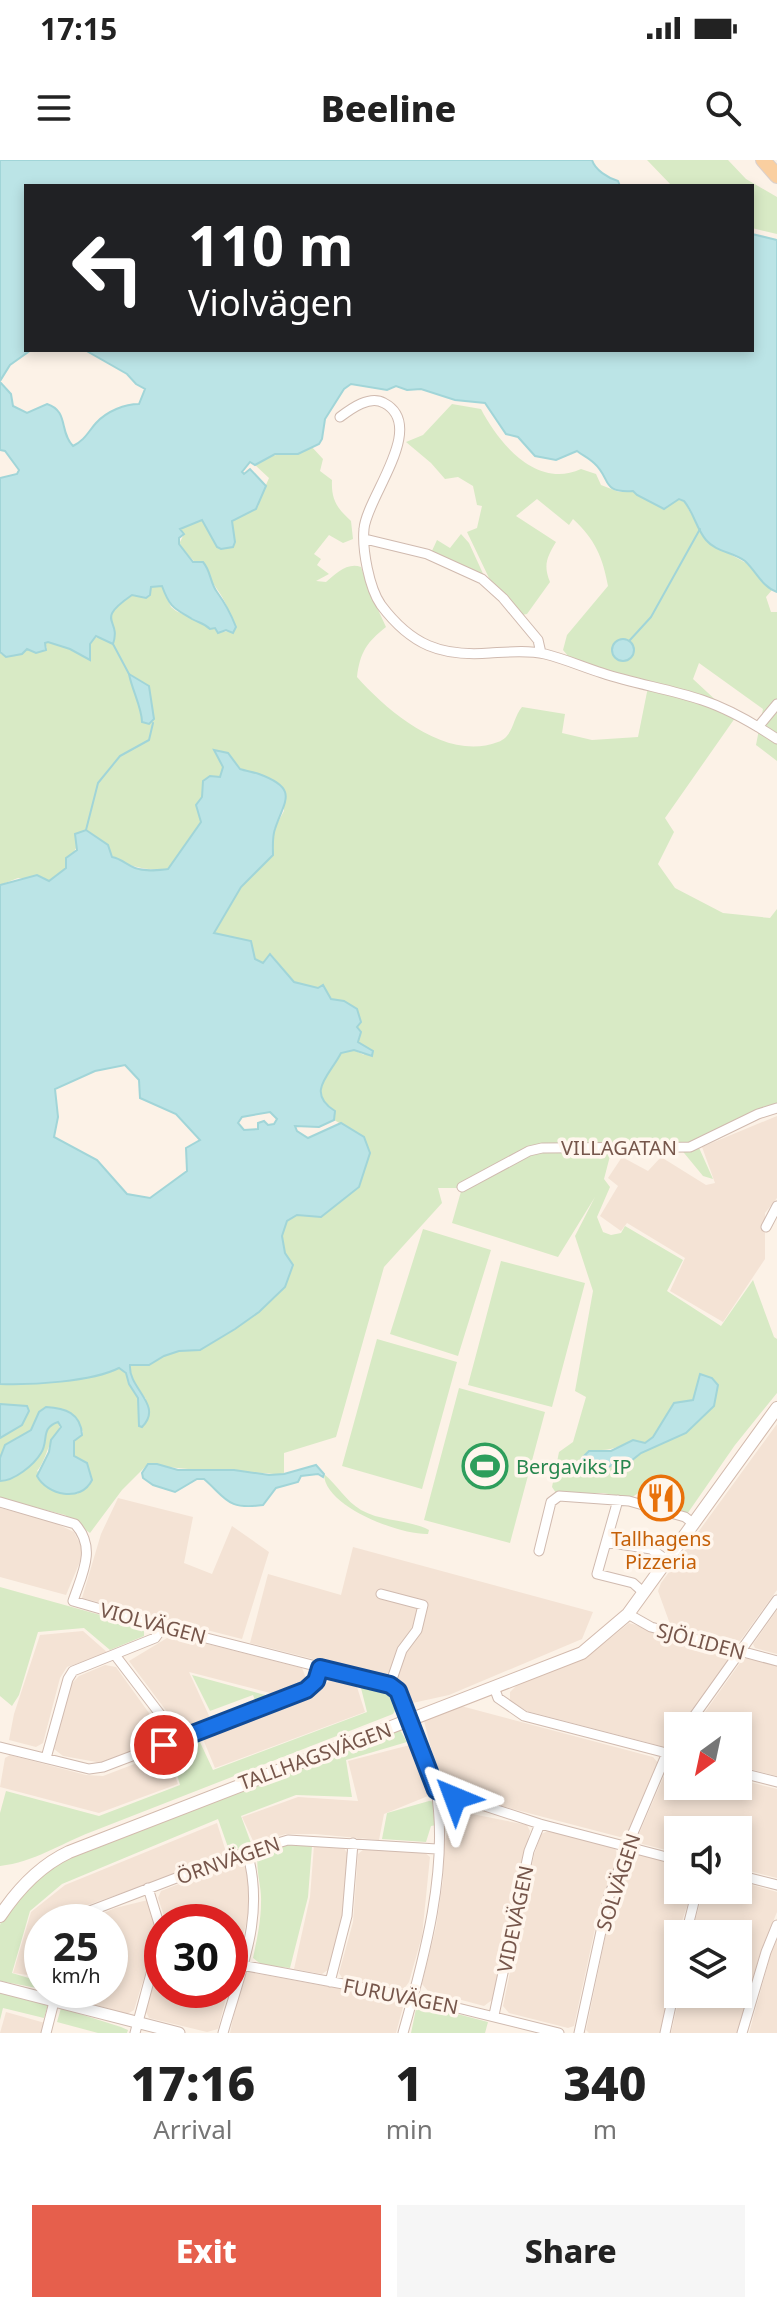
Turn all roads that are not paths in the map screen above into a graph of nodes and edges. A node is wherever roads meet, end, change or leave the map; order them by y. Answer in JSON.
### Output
{"nodes":[{"id":1,"x":763,"y":160,"type":"edge"},
{"id":2,"x":777,"y":176,"type":"edge"},
{"id":3,"x":340,"y":417,"type":"dead end"},
{"id":4,"x":365,"y":539,"type":"junction"},
{"id":5,"x":541,"y":653,"type":"junction"},
{"id":6,"x":777,"y":704,"type":"edge"},
{"id":7,"x":758,"y":727,"type":"junction"},
{"id":8,"x":777,"y":739,"type":"edge"},
{"id":9,"x":777,"y":1108,"type":"edge"},
{"id":10,"x":462,"y":1187,"type":"dead end"},
{"id":11,"x":777,"y":1206,"type":"edge"},
{"id":12,"x":766,"y":1227,"type":"dead end"},
{"id":13,"x":777,"y":1408,"type":"edge"},
{"id":14,"x":618,"y":1500,"type":"junction"},
{"id":15,"x":0,"y":1502,"type":"edge"},
{"id":16,"x":694,"y":1524,"type":"junction"},
{"id":17,"x":606,"y":1542,"type":"junction"},
{"id":18,"x":539,"y":1551,"type":"dead end"},
{"id":19,"x":668,"y":1561,"type":"junction"},
{"id":20,"x":644,"y":1593,"type":"junction"},
{"id":21,"x":381,"y":1594,"type":"dead end"},
{"id":22,"x":777,"y":1600,"type":"edge"},
{"id":23,"x":628,"y":1614,"type":"junction"},
{"id":24,"x":163,"y":1627,"type":"junction"},
{"id":25,"x":740,"y":1651,"type":"junction"},
{"id":26,"x":115,"y":1655,"type":"junction"},
{"id":27,"x":777,"y":1661,"type":"edge"},
{"id":28,"x":320,"y":1668,"type":"junction"},
{"id":29,"x":390,"y":1685,"type":"junction"},
{"id":30,"x":494,"y":1687,"type":"junction"},
{"id":31,"x":697,"y":1712,"type":"edge"},
{"id":32,"x":409,"y":1721,"type":"junction"},
{"id":33,"x":179,"y":1739,"type":"junction"},
{"id":34,"x":1,"y":1750,"type":"edge"},
{"id":35,"x":664,"y":1752,"type":"edge"},
{"id":36,"x":46,"y":1758,"type":"junction"},
{"id":37,"x":664,"y":1760,"type":"edge"},
{"id":38,"x":752,"y":1776,"type":"edge"},
{"id":39,"x":777,"y":1782,"type":"edge"},
{"id":40,"x":436,"y":1790,"type":"junction"},
{"id":41,"x":540,"y":1824,"type":"junction"},
{"id":42,"x":353,"y":1843,"type":"junction"},
{"id":43,"x":627,"y":1847,"type":"junction"},
{"id":44,"x":437,"y":1849,"type":"junction"},
{"id":45,"x":247,"y":1852,"type":"junction"},
{"id":46,"x":664,"y":1856,"type":"edge"},
{"id":47,"x":752,"y":1879,"type":"edge"},
{"id":48,"x":777,"y":1885,"type":"edge"},
{"id":49,"x":148,"y":1888,"type":"junction"},
{"id":50,"x":107,"y":1904,"type":"edge"},
{"id":51,"x":1,"y":1914,"type":"edge"},
{"id":52,"x":777,"y":1925,"type":"edge"},
{"id":53,"x":248,"y":1942,"type":"edge"},
{"id":54,"x":248,"y":1966,"type":"edge"},
{"id":55,"x":330,"y":1982,"type":"junction"},
{"id":56,"x":0,"y":1987,"type":"edge"},
{"id":57,"x":24,"y":1990,"type":"edge"},
{"id":58,"x":413,"y":1997,"type":"junction"},
{"id":59,"x":53,"y":2008,"type":"edge"},
{"id":60,"x":88,"y":2008,"type":"edge"},
{"id":61,"x":230,"y":2008,"type":"edge"},
{"id":62,"x":670,"y":2008,"type":"edge"},
{"id":63,"x":494,"y":2015,"type":"junction"},
{"id":64,"x":136,"y":2028,"type":"edge"},
{"id":65,"x":46,"y":2033,"type":"edge"},
{"id":66,"x":179,"y":2033,"type":"edge"},
{"id":67,"x":223,"y":2033,"type":"edge"},
{"id":68,"x":403,"y":2033,"type":"edge"},
{"id":69,"x":559,"y":2033,"type":"edge"},
{"id":70,"x":579,"y":2033,"type":"edge"},
{"id":71,"x":665,"y":2033,"type":"edge"},
{"id":72,"x":742,"y":2033,"type":"edge"}],
"edges":[{"from":1,"to":2,"type":"main road"},
{"from":3,"to":4,"type":"street"},
{"from":4,"to":5,"type":"street"},
{"from":4,"to":5,"type":"street"},
{"from":5,"to":7,"type":"street"},
{"from":6,"to":7,"type":"street"},
{"from":7,"to":8,"type":"street"},
{"from":9,"to":10,"type":"street","name":"VILLAGATAN"},
{"from":11,"to":12,"type":"street"},
{"from":13,"to":16,"type":"main road","name":"TALLHAGSVÄGEN"},
{"from":14,"to":16,"type":"street"},
{"from":14,"to":17,"type":"street"},
{"from":14,"to":18,"type":"street"},
{"from":15,"to":24,"type":"street","name":"VIOLVÄGEN"},
{"from":16,"to":19,"type":"main road","name":"TALLHAGSVÄGEN"},
{"from":17,"to":19,"type":"street"},
{"from":17,"to":20,"type":"street"},
{"from":19,"to":20,"type":"main road","name":"TALLHAGSVÄGEN"},
{"from":20,"to":23,"type":"main road","name":"TALLHAGSVÄGEN"},
{"from":21,"to":29,"type":"street"},
{"from":22,"to":25,"type":"street"},
{"from":23,"to":25,"type":"street","name":"SJÖLIDEN"},
{"from":23,"to":30,"type":"main road","name":"TALLHAGSVÄGEN"},
{"from":24,"to":26,"type":"street"},
{"from":24,"to":28,"type":"street","name":"VIOLVÄGEN"},
{"from":25,"to":27,"type":"street","name":"SJÖLIDEN"},
{"from":25,"to":31,"type":"street"},
{"from":26,"to":33,"type":"street"},
{"from":26,"to":36,"type":"street"},
{"from":28,"to":29,"type":"street","name":"VIOLVÄGEN"},
{"from":28,"to":33,"type":"street"},
{"from":29,"to":32,"type":"street"},
{"from":30,"to":32,"type":"main road","name":"TALLHAGSVÄGEN"},
{"from":30,"to":35,"type":"street"},
{"from":32,"to":40,"type":"street"},
{"from":32,"to":51,"type":"main road","name":"TALLHAGSVÄGEN"},
{"from":33,"to":36,"type":"street"},
{"from":34,"to":36,"type":"street"},
{"from":37,"to":43,"type":"street","name":"SOLVÄGEN"},
{"from":38,"to":39,"type":"street"},
{"from":40,"to":41,"type":"street"},
{"from":40,"to":44,"type":"street"},
{"from":41,"to":43,"type":"street"},
{"from":41,"to":63,"type":"street","name":"VIDEVÄGEN"},
{"from":42,"to":44,"type":"street","name":"ÖRNVÄGEN"},
{"from":42,"to":45,"type":"street","name":"ÖRNVÄGEN"},
{"from":42,"to":55,"type":"street"},
{"from":43,"to":46,"type":"street"},
{"from":43,"to":70,"type":"street","name":"SOLVÄGEN"},
{"from":44,"to":58,"type":"street"},
{"from":45,"to":49,"type":"street","name":"ÖRNVÄGEN"},
{"from":45,"to":53,"type":"street"},
{"from":47,"to":48,"type":"street"},
{"from":49,"to":50,"type":"street","name":"ÖRNVÄGEN"},
{"from":49,"to":64,"type":"street"},
{"from":52,"to":72,"type":"street"},
{"from":54,"to":55,"type":"street","name":"FURUVÄGEN"},
{"from":55,"to":58,"type":"street","name":"FURUVÄGEN"},
{"from":56,"to":57,"type":"street"},
{"from":58,"to":63,"type":"street","name":"FURUVÄGEN"},
{"from":58,"to":68,"type":"street"},
{"from":59,"to":65,"type":"street"},
{"from":60,"to":64,"type":"street"},
{"from":61,"to":67,"type":"street"},
{"from":62,"to":71,"type":"street"},
{"from":63,"to":69,"type":"street","name":"FURUVÄGEN"},
{"from":64,"to":66,"type":"street"}]}
